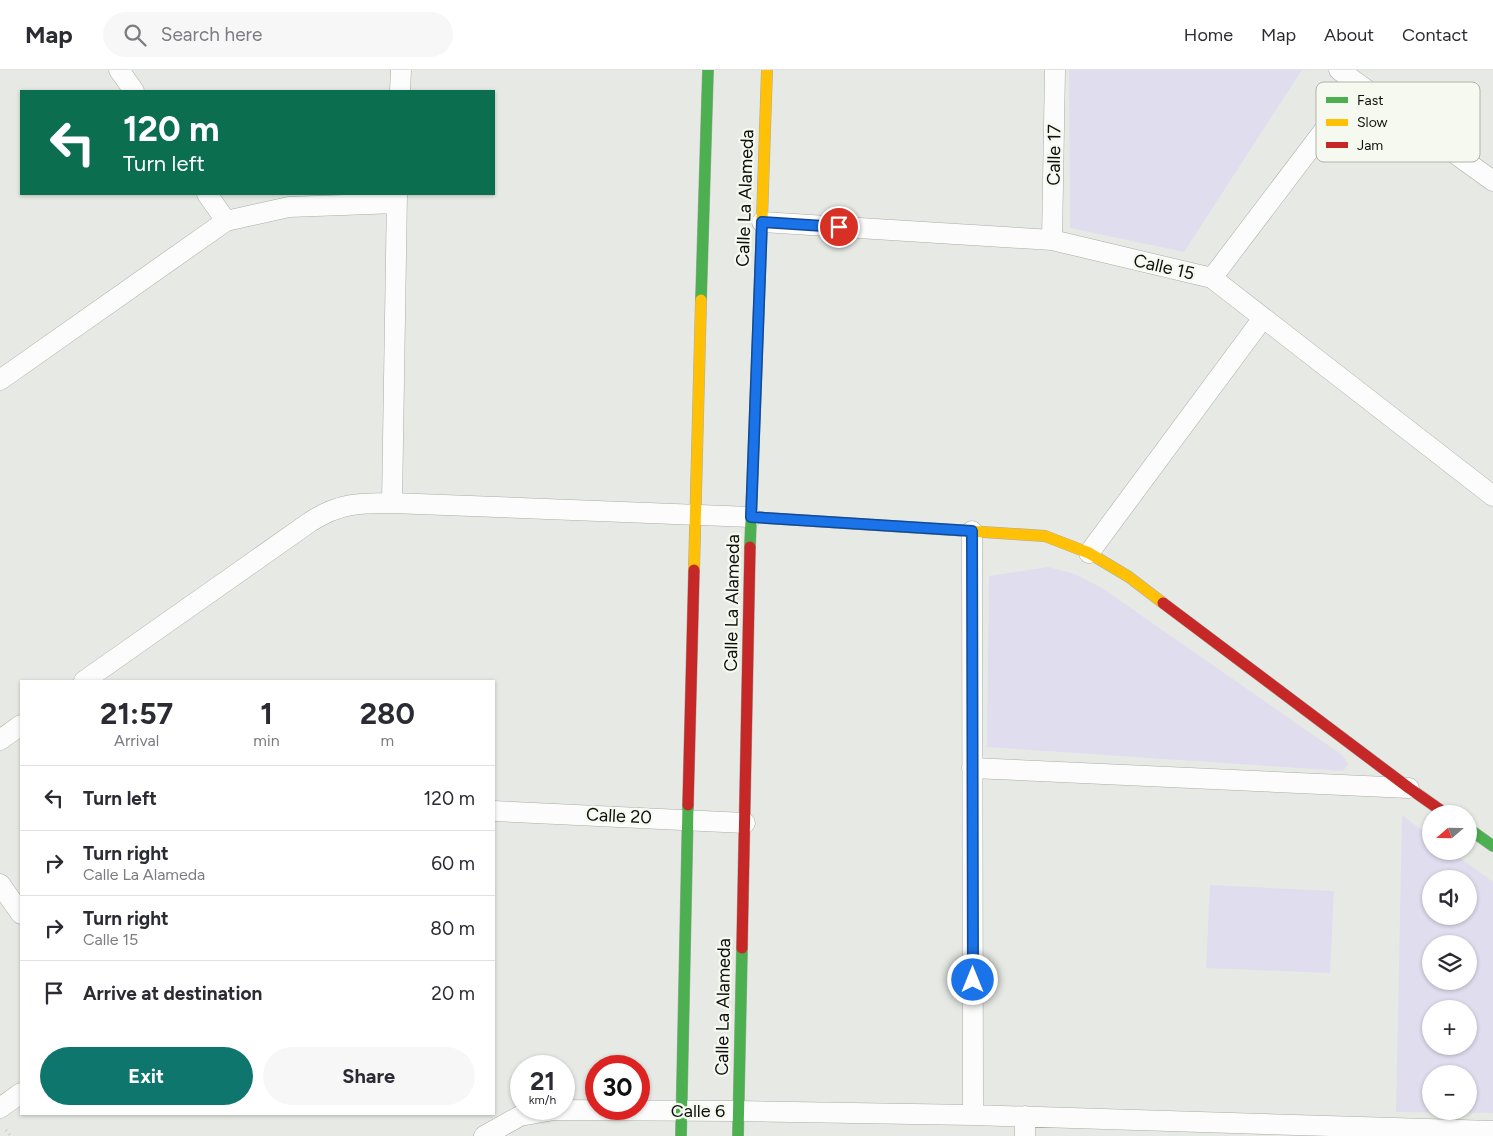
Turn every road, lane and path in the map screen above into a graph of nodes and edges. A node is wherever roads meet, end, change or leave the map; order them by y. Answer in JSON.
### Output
{"nodes":[{"id":1,"x":119,"y":70,"type":"edge"},
{"id":2,"x":401,"y":70,"type":"edge"},
{"id":3,"x":708,"y":70,"type":"edge"},
{"id":4,"x":767,"y":70,"type":"edge"},
{"id":5,"x":1055,"y":70,"type":"edge"},
{"id":6,"x":1339,"y":70,"type":"edge"},
{"id":7,"x":1356,"y":82,"type":"edge"},
{"id":8,"x":133,"y":90,"type":"edge"},
{"id":9,"x":400,"y":90,"type":"edge"},
{"id":10,"x":1316,"y":141,"type":"edge"},
{"id":11,"x":1467,"y":162,"type":"edge"},
{"id":12,"x":1493,"y":181,"type":"edge"},
{"id":13,"x":208,"y":195,"type":"edge"},
{"id":14,"x":397,"y":198,"type":"edge"},
{"id":15,"x":226,"y":221,"type":"junction"},
{"id":16,"x":762,"y":222,"type":"junction"},
{"id":17,"x":1052,"y":240,"type":"junction"},
{"id":18,"x":1212,"y":278,"type":"junction"},
{"id":19,"x":1263,"y":318,"type":"junction"},
{"id":20,"x":0,"y":380,"type":"edge"},
{"id":21,"x":1493,"y":496,"type":"edge"},
{"id":22,"x":392,"y":503,"type":"junction"},
{"id":23,"x":695,"y":515,"type":"junction"},
{"id":24,"x":751,"y":517,"type":"junction"},
{"id":25,"x":972,"y":531,"type":"junction"},
{"id":26,"x":1089,"y":553,"type":"junction"},
{"id":27,"x":85,"y":680,"type":"edge"},
{"id":28,"x":20,"y":726,"type":"edge"},
{"id":29,"x":0,"y":740,"type":"edge"},
{"id":30,"x":972,"y":768,"type":"junction"},
{"id":31,"x":1410,"y":788,"type":"junction"},
{"id":32,"x":1434,"y":805,"type":"edge"},
{"id":33,"x":495,"y":811,"type":"edge"},
{"id":34,"x":688,"y":819,"type":"junction"},
{"id":35,"x":745,"y":823,"type":"junction"},
{"id":36,"x":1478,"y":834,"type":"edge"},
{"id":37,"x":1492,"y":843,"type":"edge"},
{"id":38,"x":0,"y":884,"type":"edge"},
{"id":39,"x":20,"y":913,"type":"edge"},
{"id":40,"x":20,"y":1094,"type":"edge"},
{"id":41,"x":0,"y":1108,"type":"edge"},
{"id":42,"x":681,"y":1111,"type":"junction"},
{"id":43,"x":738,"y":1111,"type":"junction"},
{"id":44,"x":973,"y":1115,"type":"junction"},
{"id":45,"x":1025,"y":1126,"type":"edge"},
{"id":46,"x":1288,"y":1130,"type":"edge"},
{"id":47,"x":1493,"y":1131,"type":"edge"},
{"id":48,"x":484,"y":1136,"type":"edge"},
{"id":49,"x":681,"y":1136,"type":"edge"},
{"id":50,"x":738,"y":1136,"type":"edge"}],
"edges":[{"from":1,"to":8,"type":"street"},
{"from":2,"to":9,"type":"street"},
{"from":3,"to":23,"type":"street"},
{"from":4,"to":16,"type":"street","name":"Calle La Alameda"},
{"from":5,"to":17,"type":"street","name":"Calle 17"},
{"from":6,"to":7,"type":"street"},
{"from":10,"to":18,"type":"street"},
{"from":11,"to":12,"type":"street"},
{"from":13,"to":15,"type":"street"},
{"from":14,"to":15,"type":"street"},
{"from":14,"to":22,"type":"street"},
{"from":15,"to":20,"type":"street"},
{"from":16,"to":17,"type":"street","name":"Calle 15"},
{"from":16,"to":24,"type":"street","name":"Calle La Alameda"},
{"from":17,"to":18,"type":"street","name":"Calle 15"},
{"from":18,"to":19,"type":"street","name":"Calle 15"},
{"from":19,"to":21,"type":"street","name":"Calle 15"},
{"from":19,"to":26,"type":"street"},
{"from":22,"to":23,"type":"street"},
{"from":22,"to":27,"type":"street"},
{"from":23,"to":24,"type":"street"},
{"from":23,"to":34,"type":"street"},
{"from":24,"to":25,"type":"street"},
{"from":24,"to":35,"type":"street","name":"Calle La Alameda"},
{"from":25,"to":26,"type":"street"},
{"from":25,"to":30,"type":"street"},
{"from":26,"to":31,"type":"street"},
{"from":28,"to":29,"type":"street"},
{"from":30,"to":31,"type":"street"},
{"from":30,"to":44,"type":"street"},
{"from":31,"to":32,"type":"street"},
{"from":33,"to":34,"type":"street","name":"Calle 20"},
{"from":34,"to":35,"type":"street","name":"Calle 20"},
{"from":34,"to":42,"type":"street"},
{"from":35,"to":43,"type":"street","name":"Calle La Alameda"},
{"from":36,"to":37,"type":"street"},
{"from":38,"to":39,"type":"street"},
{"from":40,"to":41,"type":"street"},
{"from":42,"to":43,"type":"street","name":"Calle 6"},
{"from":42,"to":48,"type":"street","name":"Calle 6"},
{"from":42,"to":49,"type":"street"},
{"from":43,"to":44,"type":"street","name":"Calle 6"},
{"from":43,"to":50,"type":"street","name":"Calle La Alameda"},
{"from":44,"to":45,"type":"street","name":"Calle 6"},
{"from":45,"to":46,"type":"street","name":"Calle 6"},
{"from":46,"to":47,"type":"street","name":"Calle 6"}]}
